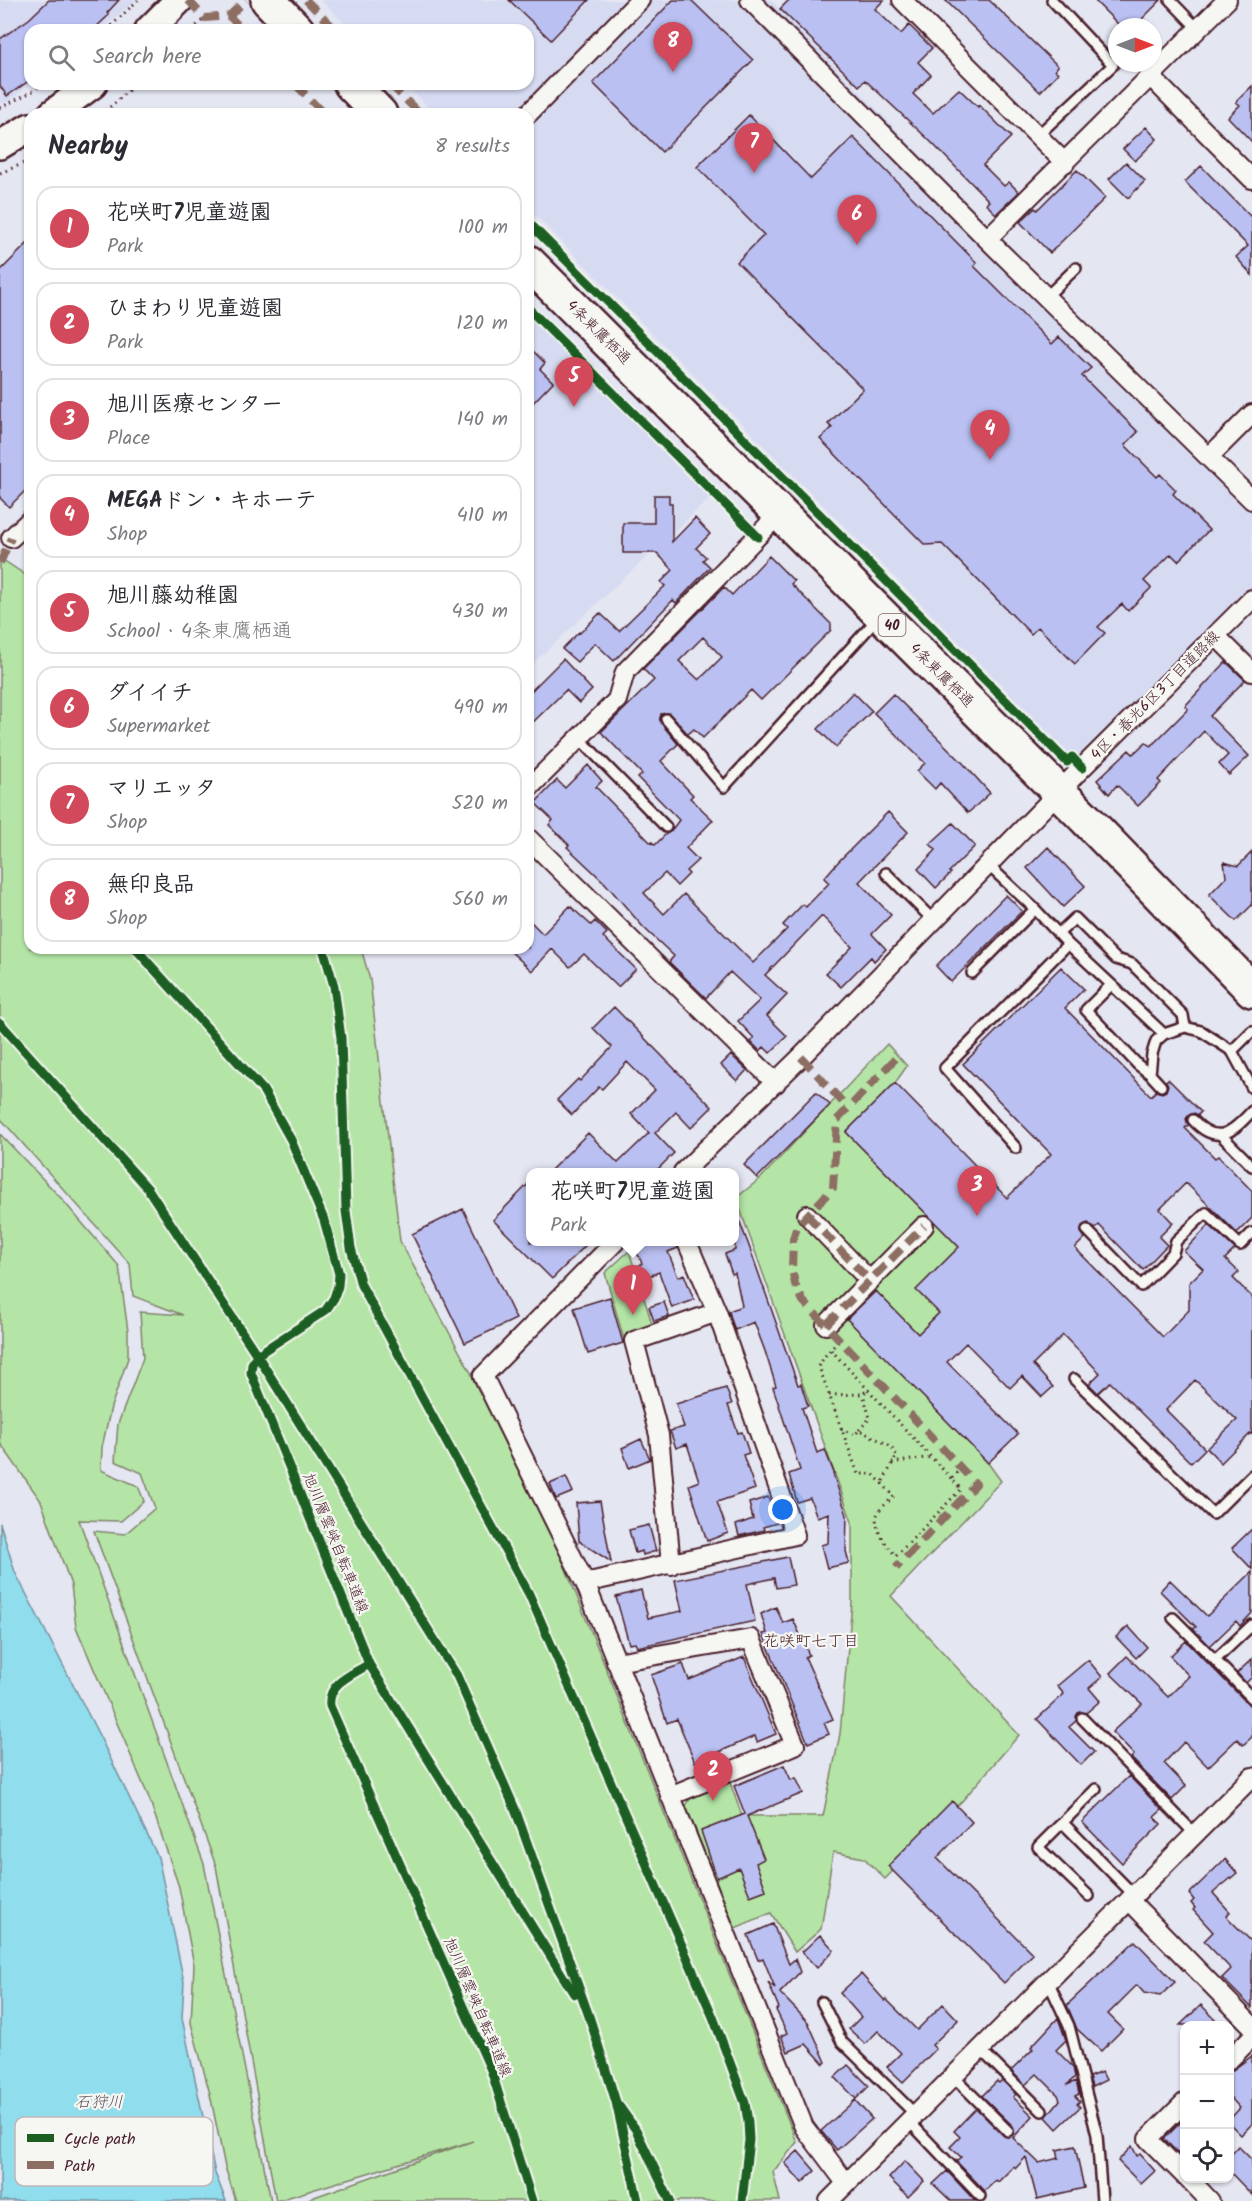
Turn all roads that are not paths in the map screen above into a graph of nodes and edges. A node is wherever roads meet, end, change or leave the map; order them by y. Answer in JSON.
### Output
{"nodes":[{"id":1,"x":179,"y":0,"type":"edge"},
{"id":2,"x":268,"y":0,"type":"edge"},
{"id":3,"x":640,"y":0,"type":"edge"},
{"id":4,"x":750,"y":0,"type":"edge"},
{"id":5,"x":902,"y":0,"type":"edge"},
{"id":6,"x":1052,"y":0,"type":"edge"},
{"id":7,"x":1170,"y":0,"type":"edge"},
{"id":8,"x":1227,"y":0,"type":"edge"},
{"id":9,"x":155,"y":24,"type":"edge"},
{"id":10,"x":291,"y":24,"type":"edge"},
{"id":11,"x":1198,"y":29,"type":"junction"},
{"id":12,"x":1151,"y":76,"type":"junction"},
{"id":13,"x":85,"y":90,"type":"edge"},
{"id":14,"x":357,"y":90,"type":"edge"},
{"id":15,"x":60,"y":108,"type":"edge"},
{"id":16,"x":374,"y":108,"type":"edge"},
{"id":17,"x":534,"y":108,"type":"edge"},
{"id":18,"x":24,"y":131,"type":"edge"},
{"id":19,"x":1037,"y":136,"type":"junction"},
{"id":20,"x":0,"y":145,"type":"edge"},
{"id":21,"x":1065,"y":163,"type":"junction"},
{"id":22,"x":1251,"y":177,"type":"edge"},
{"id":23,"x":987,"y":239,"type":"junction"},
{"id":24,"x":534,"y":268,"type":"edge"},
{"id":25,"x":1076,"y":268,"type":"dead end"},
{"id":26,"x":1046,"y":297,"type":"junction"},
{"id":27,"x":1252,"y":414,"type":"edge"},
{"id":28,"x":1209,"y":457,"type":"junction"},
{"id":29,"x":1252,"y":500,"type":"edge"},
{"id":30,"x":780,"y":513,"type":"junction"},
{"id":31,"x":24,"y":526,"type":"edge"},
{"id":32,"x":11,"y":538,"type":"dead end"},
{"id":33,"x":1252,"y":599,"type":"edge"},
{"id":34,"x":881,"y":614,"type":"junction"},
{"id":35,"x":1215,"y":635,"type":"junction"},
{"id":36,"x":1252,"y":672,"type":"edge"},
{"id":37,"x":666,"y":719,"type":"dead end"},
{"id":38,"x":578,"y":737,"type":"junction"},
{"id":39,"x":534,"y":783,"type":"edge"},
{"id":40,"x":1059,"y":792,"type":"junction"},
{"id":41,"x":666,"y":827,"type":"dead end"},
{"id":42,"x":534,"y":844,"type":"edge"},
{"id":43,"x":988,"y":865,"type":"junction"},
{"id":44,"x":886,"y":873,"type":"dead end"},
{"id":45,"x":1035,"y":909,"type":"junction"},
{"id":46,"x":934,"y":921,"type":"junction"},
{"id":47,"x":1058,"y":934,"type":"junction"},
{"id":48,"x":1068,"y":944,"type":"junction"},
{"id":49,"x":972,"y":973,"type":"dead end"},
{"id":50,"x":1112,"y":985,"type":"junction"},
{"id":51,"x":1252,"y":990,"type":"edge"},
{"id":52,"x":1185,"y":1027,"type":"junction"},
{"id":53,"x":1252,"y":1031,"type":"edge"},
{"id":54,"x":1164,"y":1034,"type":"junction"},
{"id":55,"x":1232,"y":1050,"type":"junction"},
{"id":56,"x":1150,"y":1074,"type":"junction"},
{"id":57,"x":776,"y":1083,"type":"junction"},
{"id":58,"x":1161,"y":1086,"type":"dead end"},
{"id":59,"x":1252,"y":1088,"type":"edge"},
{"id":60,"x":1252,"y":1111,"type":"edge"},
{"id":61,"x":1193,"y":1120,"type":"dead end"},
{"id":62,"x":1221,"y":1135,"type":"junction"},
{"id":63,"x":1017,"y":1149,"type":"dead end"},
{"id":64,"x":1252,"y":1166,"type":"edge"},
{"id":65,"x":688,"y":1168,"type":"edge"},
{"id":66,"x":807,"y":1215,"type":"dead end"},
{"id":67,"x":924,"y":1226,"type":"dead end"},
{"id":68,"x":1087,"y":1230,"type":"dead end"},
{"id":69,"x":1252,"y":1233,"type":"edge"},
{"id":70,"x":611,"y":1246,"type":"edge"},
{"id":71,"x":689,"y":1246,"type":"edge"},
{"id":72,"x":870,"y":1281,"type":"junction"},
{"id":73,"x":717,"y":1312,"type":"junction"},
{"id":74,"x":826,"y":1325,"type":"dead end"},
{"id":75,"x":1074,"y":1379,"type":"dead end"},
{"id":76,"x":1252,"y":1475,"type":"edge"},
{"id":77,"x":671,"y":1565,"type":"junction"},
{"id":78,"x":585,"y":1583,"type":"junction"},
{"id":79,"x":1173,"y":1618,"type":"dead end"},
{"id":80,"x":1252,"y":1624,"type":"edge"},
{"id":81,"x":1215,"y":1660,"type":"junction"},
{"id":82,"x":616,"y":1662,"type":"junction"},
{"id":83,"x":1252,"y":1698,"type":"edge"},
{"id":84,"x":1082,"y":1718,"type":"dead end"},
{"id":85,"x":1252,"y":1777,"type":"edge"},
{"id":86,"x":1096,"y":1789,"type":"dead end"},
{"id":87,"x":670,"y":1796,"type":"junction"},
{"id":88,"x":1063,"y":1823,"type":"junction"},
{"id":89,"x":1195,"y":1834,"type":"junction"},
{"id":90,"x":1089,"y":1896,"type":"dead end"},
{"id":91,"x":1132,"y":1898,"type":"junction"},
{"id":92,"x":1048,"y":1981,"type":"junction"},
{"id":93,"x":822,"y":2002,"type":"dead end"},
{"id":94,"x":1252,"y":2026,"type":"edge"},
{"id":95,"x":1252,"y":2037,"type":"edge"},
{"id":96,"x":980,"y":2049,"type":"junction"},
{"id":97,"x":1234,"y":2055,"type":"edge"},
{"id":98,"x":953,"y":2076,"type":"junction"},
{"id":99,"x":1180,"y":2108,"type":"edge"},
{"id":100,"x":1042,"y":2111,"type":"dead end"},
{"id":101,"x":912,"y":2117,"type":"junction"},
{"id":102,"x":1008,"y":2131,"type":"dead end"},
{"id":103,"x":1180,"y":2170,"type":"edge"},
{"id":104,"x":846,"y":2182,"type":"junction"},
{"id":105,"x":1193,"y":2183,"type":"edge"},
{"id":106,"x":980,"y":2196,"type":"dead end"},
{"id":107,"x":829,"y":2201,"type":"edge"},
{"id":108,"x":1102,"y":2201,"type":"edge"},
{"id":109,"x":1210,"y":2201,"type":"edge"}],
"edges":[{"from":1,"to":9,"type":"street"},
{"from":2,"to":10,"type":"highway"},
{"from":3,"to":17,"type":"street"},
{"from":4,"to":23,"type":"street"},
{"from":5,"to":19,"type":"street"},
{"from":6,"to":19,"type":"lane"},
{"from":7,"to":11,"type":"lane"},
{"from":8,"to":11,"type":"street"},
{"from":11,"to":12,"type":"street"},
{"from":12,"to":21,"type":"street"},
{"from":12,"to":22,"type":"street"},
{"from":13,"to":15,"type":"street"},
{"from":14,"to":16,"type":"highway"},
{"from":18,"to":20,"type":"street"},
{"from":19,"to":21,"type":"street"},
{"from":21,"to":23,"type":"street"},
{"from":23,"to":26,"type":"street"},
{"from":24,"to":30,"type":"highway","name":"4条東鷹栖通","number":"40"},
{"from":25,"to":26,"type":"lane"},
{"from":26,"to":28,"type":"street"},
{"from":27,"to":28,"type":"street"},
{"from":28,"to":29,"type":"street"},
{"from":30,"to":34,"type":"highway","name":"4条東鷹栖通","number":"40"},
{"from":30,"to":38,"type":"street"},
{"from":31,"to":32,"type":"street"},
{"from":33,"to":35,"type":"street","name":"4区・春光6区3丁目道路線"},
{"from":34,"to":37,"type":"lane"},
{"from":34,"to":40,"type":"highway","name":"4条東鷹栖通","number":"40"},
{"from":35,"to":36,"type":"street"},
{"from":35,"to":40,"type":"street","name":"4区・春光6区3丁目道路線"},
{"from":38,"to":39,"type":"street"},
{"from":38,"to":41,"type":"lane"},
{"from":40,"to":43,"type":"street","name":"4区・春光6区3丁目道路線"},
{"from":40,"to":51,"type":"highway","name":"4条東鷹栖通","number":"40"},
{"from":42,"to":57,"type":"street"},
{"from":43,"to":45,"type":"lane"},
{"from":43,"to":46,"type":"street","name":"4区・春光6区3丁目道路線"},
{"from":44,"to":46,"type":"lane"},
{"from":45,"to":47,"type":"lane"},
{"from":45,"to":49,"type":"lane"},
{"from":46,"to":57,"type":"street","name":"4区・春光6区3丁目道路線"},
{"from":47,"to":48,"type":"lane"},
{"from":47,"to":52,"type":"lane"},
{"from":48,"to":50,"type":"lane"},
{"from":48,"to":63,"type":"lane"},
{"from":50,"to":54,"type":"lane"},
{"from":50,"to":56,"type":"lane"},
{"from":52,"to":54,"type":"lane"},
{"from":52,"to":55,"type":"lane"},
{"from":53,"to":55,"type":"lane"},
{"from":54,"to":56,"type":"lane"},
{"from":55,"to":59,"type":"lane"},
{"from":56,"to":58,"type":"lane"},
{"from":57,"to":65,"type":"street","name":"4区・春光6区3丁目道路線"},
{"from":60,"to":62,"type":"lane"},
{"from":61,"to":62,"type":"lane"},
{"from":62,"to":64,"type":"lane"},
{"from":66,"to":72,"type":"street"},
{"from":67,"to":72,"type":"street"},
{"from":68,"to":69,"type":"lane"},
{"from":70,"to":78,"type":"street"},
{"from":71,"to":73,"type":"street"},
{"from":72,"to":74,"type":"street"},
{"from":73,"to":77,"type":"street"},
{"from":73,"to":77,"type":"street"},
{"from":75,"to":76,"type":"lane"},
{"from":77,"to":78,"type":"street"},
{"from":78,"to":82,"type":"street"},
{"from":79,"to":81,"type":"lane"},
{"from":80,"to":81,"type":"lane"},
{"from":81,"to":83,"type":"lane"},
{"from":82,"to":87,"type":"street"},
{"from":82,"to":87,"type":"street"},
{"from":84,"to":89,"type":"lane"},
{"from":85,"to":89,"type":"street"},
{"from":86,"to":88,"type":"lane"},
{"from":87,"to":104,"type":"street"},
{"from":88,"to":90,"type":"lane"},
{"from":88,"to":91,"type":"lane"},
{"from":89,"to":91,"type":"street"},
{"from":91,"to":92,"type":"street"},
{"from":91,"to":94,"type":"street"},
{"from":92,"to":96,"type":"street"},
{"from":92,"to":108,"type":"lane"},
{"from":93,"to":101,"type":"lane"},
{"from":95,"to":97,"type":"street"},
{"from":96,"to":98,"type":"street"},
{"from":96,"to":100,"type":"lane"},
{"from":98,"to":101,"type":"street"},
{"from":98,"to":102,"type":"lane"},
{"from":99,"to":103,"type":"street"},
{"from":101,"to":104,"type":"street"},
{"from":101,"to":106,"type":"lane"},
{"from":104,"to":107,"type":"street"},
{"from":105,"to":109,"type":"street"}]}
